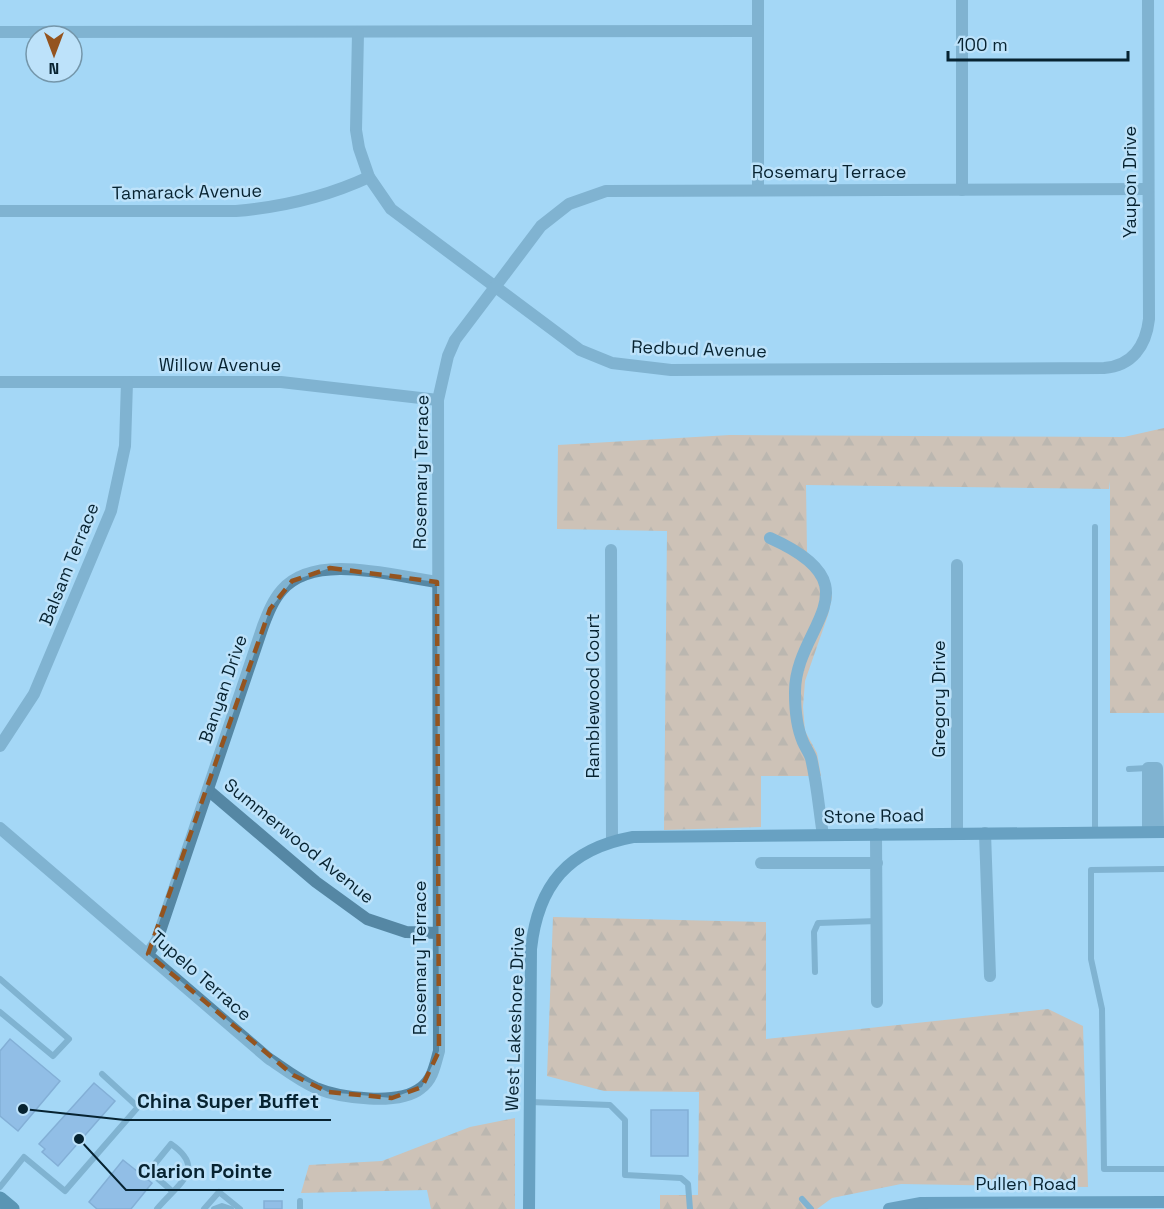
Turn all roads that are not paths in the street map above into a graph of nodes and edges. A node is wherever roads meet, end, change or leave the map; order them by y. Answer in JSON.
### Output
{"nodes":[{"id":1,"x":758,"y":0,"type":"edge"},
{"id":2,"x":962,"y":0,"type":"edge"},
{"id":3,"x":1148,"y":0,"type":"edge"},
{"id":4,"x":758,"y":31,"type":"junction"},
{"id":5,"x":0,"y":32,"type":"edge"},
{"id":6,"x":357,"y":33,"type":"junction"},
{"id":7,"x":369,"y":177,"type":"junction"},
{"id":8,"x":1148,"y":189,"type":"junction"},
{"id":9,"x":758,"y":190,"type":"junction"},
{"id":10,"x":962,"y":190,"type":"junction"},
{"id":11,"x":0,"y":211,"type":"edge"},
{"id":12,"x":493,"y":287,"type":"junction"},
{"id":13,"x":1132,"y":358,"type":"joint"},
{"id":14,"x":0,"y":382,"type":"edge"},
{"id":15,"x":127,"y":382,"type":"junction"},
{"id":16,"x":438,"y":400,"type":"junction"},
{"id":17,"x":1095,"y":526,"type":"dead end"},
{"id":18,"x":770,"y":538,"type":"dead end"},
{"id":19,"x":611,"y":550,"type":"dead end"},
{"id":20,"x":957,"y":565,"type":"dead end"},
{"id":21,"x":437,"y":582,"type":"junction"},
{"id":22,"x":0,"y":746,"type":"edge"},
{"id":23,"x":1156,"y":768,"type":"edge"},
{"id":24,"x":1129,"y":769,"type":"dead end"},
{"id":25,"x":208,"y":790,"type":"junction"},
{"id":26,"x":0,"y":828,"type":"edge"},
{"id":27,"x":1095,"y":832,"type":"junction"},
{"id":28,"x":1157,"y":832,"type":"edge"},
{"id":29,"x":985,"y":833,"type":"junction"},
{"id":30,"x":876,"y":834,"type":"junction"},
{"id":31,"x":957,"y":834,"type":"junction"},
{"id":32,"x":823,"y":835,"type":"junction"},
{"id":33,"x":612,"y":841,"type":"junction"},
{"id":34,"x":588,"y":851,"type":"joint"},
{"id":35,"x":761,"y":863,"type":"dead end"},
{"id":36,"x":877,"y":863,"type":"junction"},
{"id":37,"x":1164,"y":869,"type":"edge"},
{"id":38,"x":877,"y":921,"type":"junction"},
{"id":39,"x":438,"y":933,"type":"junction"},
{"id":40,"x":148,"y":954,"type":"junction"},
{"id":41,"x":815,"y":972,"type":"dead end"},
{"id":42,"x":990,"y":976,"type":"dead end"},
{"id":43,"x":0,"y":979,"type":"edge"},
{"id":44,"x":877,"y":1002,"type":"dead end"},
{"id":45,"x":1,"y":1014,"type":"edge"},
{"id":46,"x":102,"y":1074,"type":"dead end"},
{"id":47,"x":401,"y":1097,"type":"joint"},
{"id":48,"x":530,"y":1102,"type":"junction"},
{"id":49,"x":1164,"y":1169,"type":"edge"},
{"id":50,"x":0,"y":1188,"type":"edge"},
{"id":51,"x":172,"y":1191,"type":"junction"},
{"id":52,"x":0,"y":1199,"type":"edge"},
{"id":53,"x":801,"y":1199,"type":"dead end"},
{"id":54,"x":300,"y":1201,"type":"dead end"},
{"id":55,"x":1164,"y":1202,"type":"edge"},
{"id":56,"x":12,"y":1209,"type":"edge"},
{"id":57,"x":157,"y":1209,"type":"edge"},
{"id":58,"x":204,"y":1209,"type":"edge"},
{"id":59,"x":214,"y":1209,"type":"edge"},
{"id":60,"x":231,"y":1209,"type":"edge"},
{"id":61,"x":240,"y":1209,"type":"edge"},
{"id":62,"x":300,"y":1209,"type":"edge"},
{"id":63,"x":529,"y":1209,"type":"edge"},
{"id":64,"x":690,"y":1209,"type":"edge"},
{"id":65,"x":811,"y":1209,"type":"edge"},
{"id":66,"x":889,"y":1209,"type":"edge"}],
"edges":[{"from":1,"to":4,"type":"street"},
{"from":2,"to":10,"type":"street"},
{"from":3,"to":8,"type":"street","name":"Yaupon Drive"},
{"from":4,"to":6,"type":"street"},
{"from":4,"to":9,"type":"street"},
{"from":5,"to":6,"type":"street"},
{"from":6,"to":7,"type":"street","name":"Redbud Avenue"},
{"from":7,"to":11,"type":"street","name":"Tamarack Avenue"},
{"from":7,"to":12,"type":"street","name":"Redbud Avenue"},
{"from":8,"to":10,"type":"street","name":"Rosemary Terrace"},
{"from":8,"to":13,"type":"street","name":"Yaupon Drive"},
{"from":9,"to":10,"type":"street","name":"Rosemary Terrace"},
{"from":9,"to":12,"type":"street","name":"Rosemary Terrace"},
{"from":12,"to":13,"type":"street","name":"Redbud Avenue"},
{"from":12,"to":16,"type":"street","name":"Rosemary Terrace"},
{"from":14,"to":15,"type":"street","name":"Willow Avenue"},
{"from":15,"to":16,"type":"street","name":"Willow Avenue"},
{"from":15,"to":22,"type":"street","name":"Balsam Terrace"},
{"from":16,"to":21,"type":"street","name":"Rosemary Terrace"},
{"from":17,"to":27,"type":"lane"},
{"from":18,"to":32,"type":"street"},
{"from":19,"to":33,"type":"street","name":"Ramblewood Court"},
{"from":20,"to":31,"type":"street","name":"Gregory Drive"},
{"from":21,"to":25,"type":"street","name":"Banyan Drive"},
{"from":21,"to":39,"type":"street","name":"Rosemary Terrace"},
{"from":23,"to":24,"type":"lane"},
{"from":23,"to":28,"type":"street"},
{"from":25,"to":39,"type":"street","name":"Summerwood Avenue"},
{"from":25,"to":40,"type":"street","name":"Banyan Drive"},
{"from":26,"to":40,"type":"street","name":"Tupelo Terrace"},
{"from":27,"to":28,"type":"street","name":"Stone Road"},
{"from":27,"to":29,"type":"street","name":"Stone Road"},
{"from":29,"to":31,"type":"street","name":"Stone Road"},
{"from":29,"to":42,"type":"street"},
{"from":30,"to":31,"type":"street","name":"Stone Road"},
{"from":30,"to":32,"type":"street","name":"Stone Road"},
{"from":30,"to":36,"type":"street"},
{"from":32,"to":33,"type":"street","name":"Stone Road"},
{"from":33,"to":34,"type":"street","name":"Stone Road"},
{"from":34,"to":48,"type":"street","name":"West Lakeshore Drive"},
{"from":35,"to":36,"type":"street"},
{"from":36,"to":38,"type":"street"},
{"from":37,"to":49,"type":"lane"},
{"from":38,"to":41,"type":"lane"},
{"from":38,"to":44,"type":"street"},
{"from":39,"to":47,"type":"street","name":"Rosemary Terrace"},
{"from":40,"to":47,"type":"street","name":"Tupelo Terrace"},
{"from":43,"to":45,"type":"lane"},
{"from":46,"to":50,"type":"lane"},
{"from":48,"to":63,"type":"street","name":"West Lakeshore Drive"},
{"from":48,"to":64,"type":"lane"},
{"from":51,"to":51,"type":"lane"},
{"from":51,"to":57,"type":"lane"},
{"from":52,"to":56,"type":"main road"},
{"from":53,"to":65,"type":"lane"},
{"from":54,"to":62,"type":"lane"},
{"from":55,"to":66,"type":"street","name":"Pullen Road"},
{"from":58,"to":61,"type":"lane"},
{"from":59,"to":60,"type":"lane"}]}
